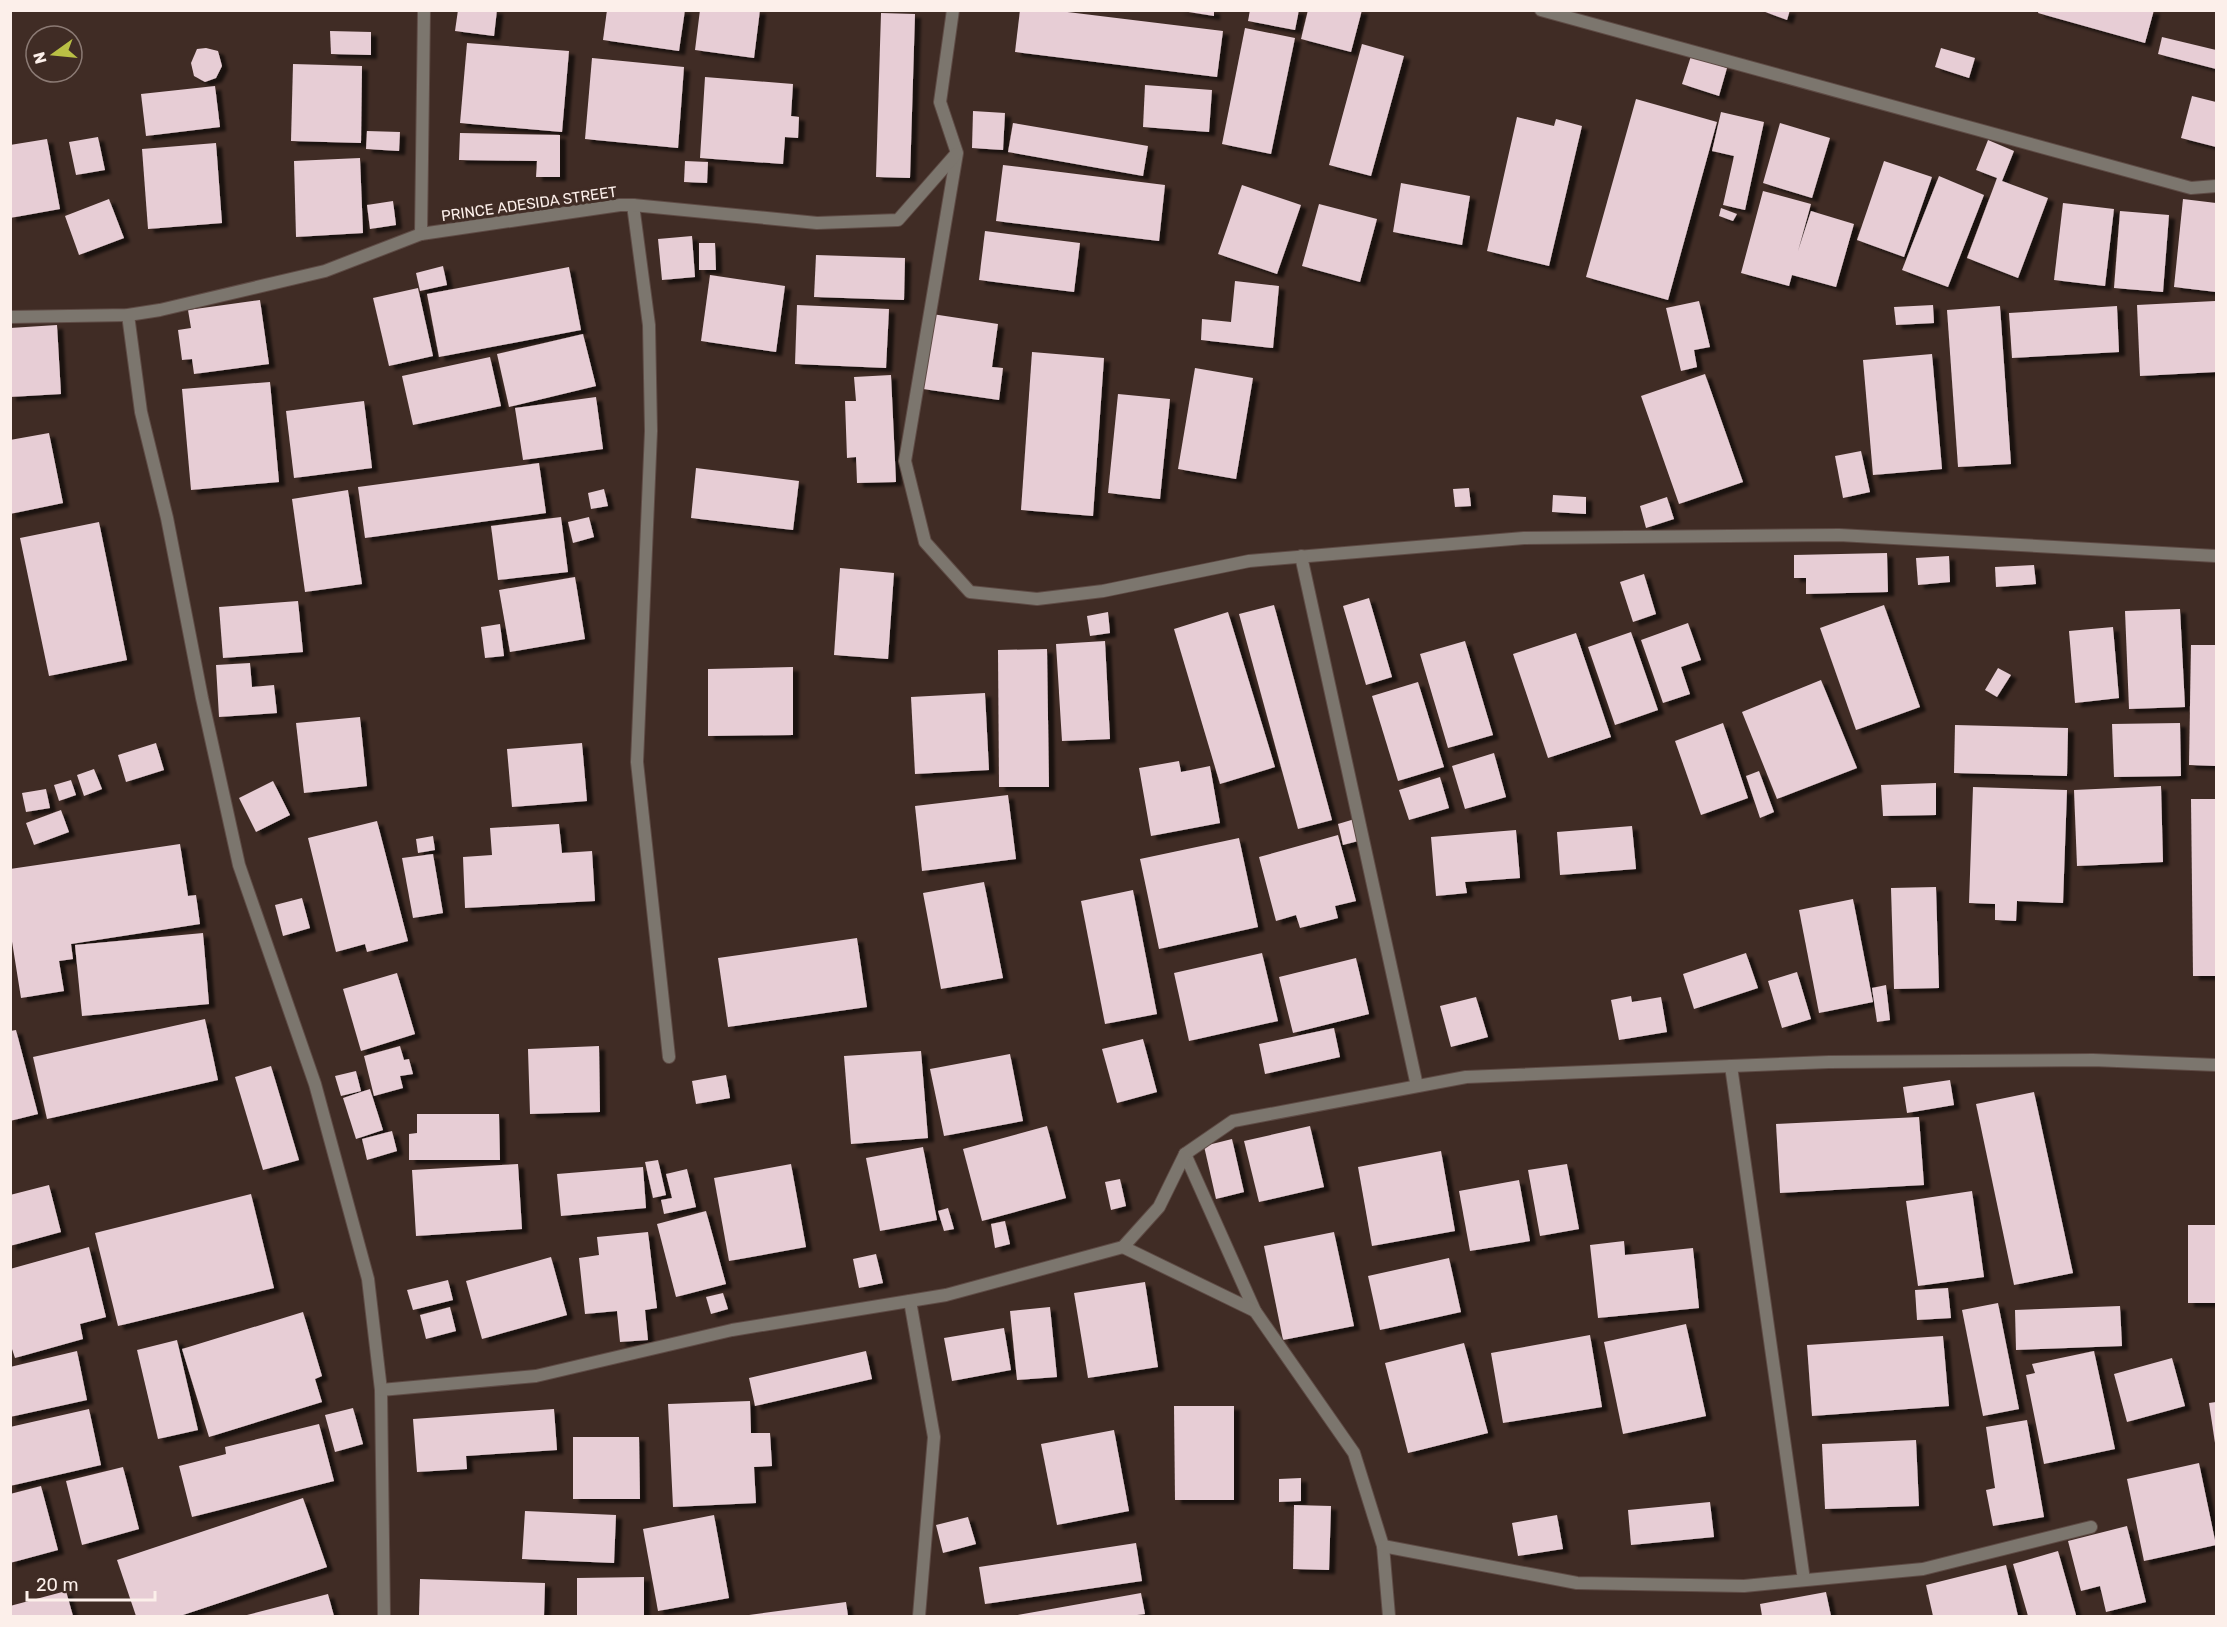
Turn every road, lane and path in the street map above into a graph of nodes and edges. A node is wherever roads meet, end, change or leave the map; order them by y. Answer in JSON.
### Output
{"nodes":[{"id":1,"x":424,"y":10,"type":"edge"},
{"id":2,"x":953,"y":10,"type":"edge"},
{"id":3,"x":1541,"y":10,"type":"edge"},
{"id":4,"x":957,"y":153,"type":"junction"},
{"id":5,"x":2217,"y":186,"type":"edge"},
{"id":6,"x":633,"y":205,"type":"junction"},
{"id":7,"x":421,"y":234,"type":"junction"},
{"id":8,"x":128,"y":315,"type":"junction"},
{"id":9,"x":10,"y":317,"type":"edge"},
{"id":10,"x":1301,"y":556,"type":"junction"},
{"id":11,"x":2217,"y":556,"type":"edge"},
{"id":12,"x":669,"y":1057,"type":"dead end"},
{"id":13,"x":2217,"y":1065,"type":"edge"},
{"id":14,"x":1731,"y":1066,"type":"junction"},
{"id":15,"x":1416,"y":1086,"type":"junction"},
{"id":16,"x":1185,"y":1154,"type":"junction"},
{"id":17,"x":1123,"y":1247,"type":"junction"},
{"id":18,"x":910,"y":1301,"type":"junction"},
{"id":19,"x":1255,"y":1311,"type":"junction"},
{"id":20,"x":381,"y":1390,"type":"junction"},
{"id":21,"x":2091,"y":1527,"type":"dead end"},
{"id":22,"x":1383,"y":1546,"type":"junction"},
{"id":23,"x":1804,"y":1580,"type":"junction"},
{"id":24,"x":384,"y":1617,"type":"edge"},
{"id":25,"x":919,"y":1617,"type":"edge"},
{"id":26,"x":1389,"y":1617,"type":"edge"}],
"edges":[{"from":1,"to":7,"type":"street"},
{"from":2,"to":4,"type":"street"},
{"from":3,"to":5,"type":"street"},
{"from":4,"to":6,"type":"street","name":"PRINCE ADESIDA STREET"},
{"from":4,"to":10,"type":"street"},
{"from":6,"to":7,"type":"street","name":"PRINCE ADESIDA STREET"},
{"from":6,"to":12,"type":"street"},
{"from":7,"to":8,"type":"street","name":"PRINCE ADESIDA STREET"},
{"from":8,"to":9,"type":"street","name":"PRINCE ADESIDA STREET"},
{"from":8,"to":20,"type":"street"},
{"from":10,"to":11,"type":"street"},
{"from":10,"to":15,"type":"street"},
{"from":13,"to":14,"type":"street"},
{"from":14,"to":15,"type":"street"},
{"from":14,"to":23,"type":"street"},
{"from":15,"to":16,"type":"street"},
{"from":16,"to":17,"type":"street"},
{"from":16,"to":19,"type":"street"},
{"from":17,"to":18,"type":"street"},
{"from":17,"to":19,"type":"street"},
{"from":18,"to":20,"type":"street"},
{"from":18,"to":25,"type":"street"},
{"from":19,"to":22,"type":"street"},
{"from":20,"to":24,"type":"street"},
{"from":21,"to":23,"type":"street"},
{"from":22,"to":23,"type":"street"},
{"from":22,"to":26,"type":"street"}]}
